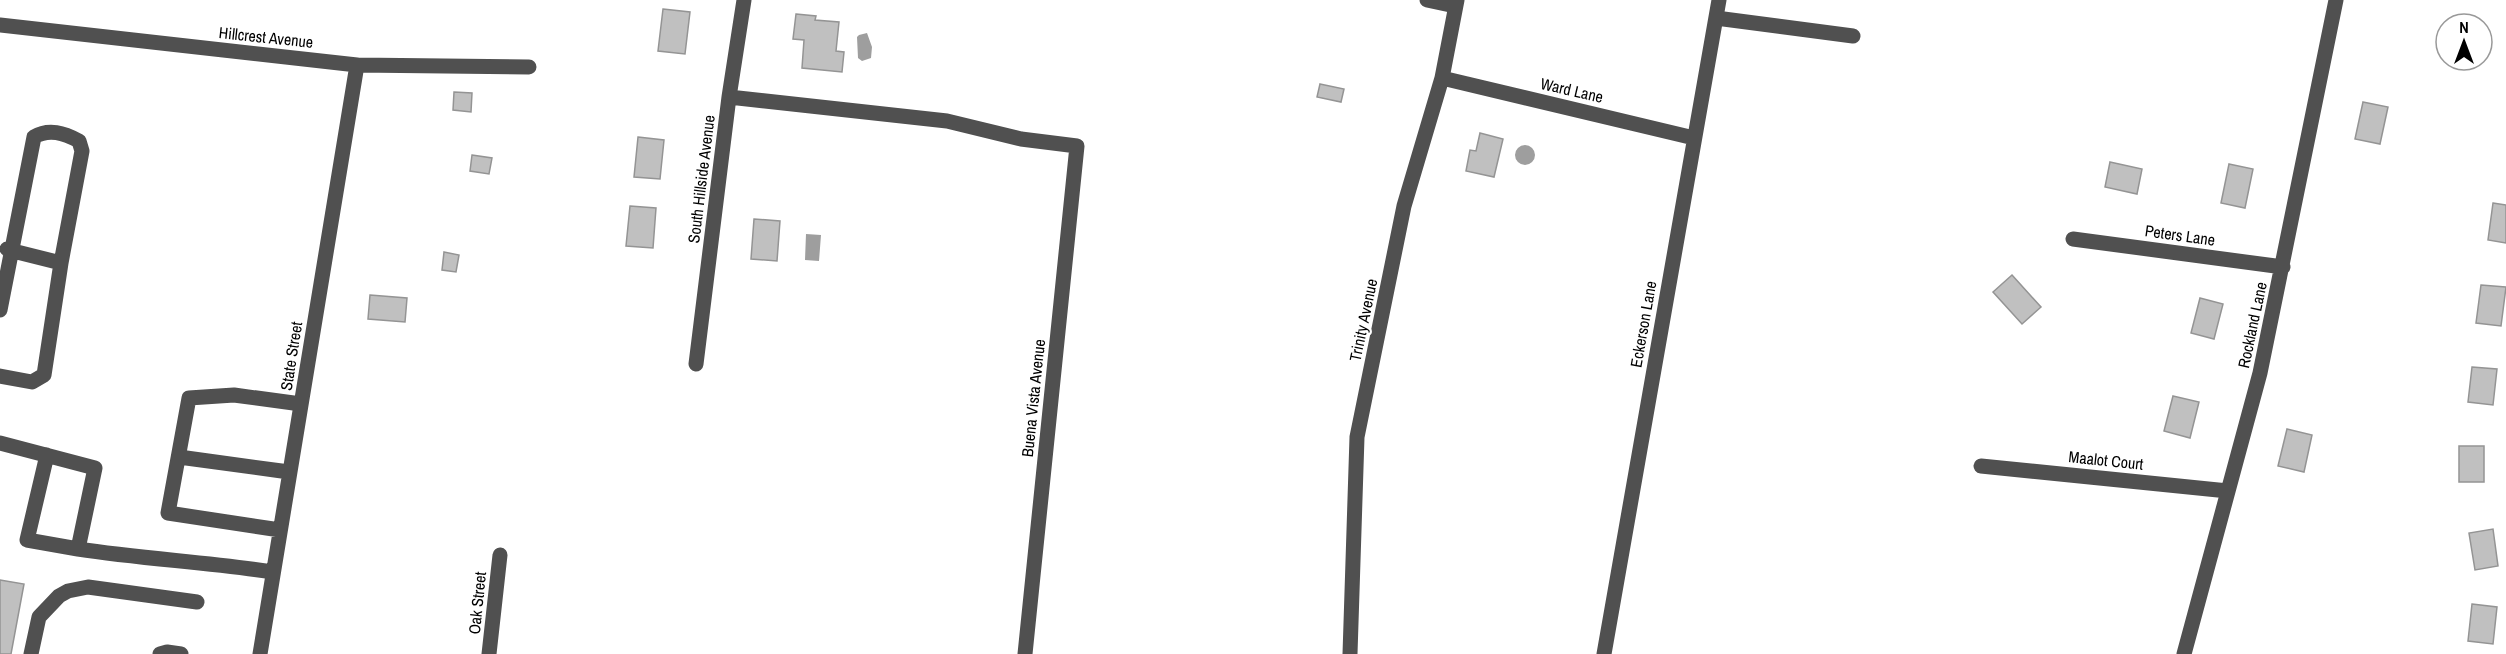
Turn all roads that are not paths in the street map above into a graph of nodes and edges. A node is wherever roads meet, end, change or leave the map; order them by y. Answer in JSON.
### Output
{"nodes":[{"id":1,"x":744,"y":0,"type":"edge"},
{"id":2,"x":1427,"y":0,"type":"edge"},
{"id":3,"x":1719,"y":0,"type":"edge"},
{"id":4,"x":2336,"y":0,"type":"edge"},
{"id":5,"x":1456,"y":3,"type":"edge"},
{"id":6,"x":1716,"y":18,"type":"junction"},
{"id":7,"x":0,"y":25,"type":"edge"},
{"id":8,"x":1853,"y":36,"type":"dead end"},
{"id":9,"x":357,"y":65,"type":"junction"},
{"id":10,"x":529,"y":67,"type":"dead end"},
{"id":11,"x":1442,"y":78,"type":"junction"},
{"id":12,"x":729,"y":97,"type":"junction"},
{"id":13,"x":1694,"y":138,"type":"junction"},
{"id":14,"x":2073,"y":239,"type":"dead end"},
{"id":15,"x":5,"y":248,"type":"edge"},
{"id":16,"x":61,"y":263,"type":"junction"},
{"id":17,"x":2283,"y":267,"type":"junction"},
{"id":18,"x":0,"y":310,"type":"edge"},
{"id":19,"x":696,"y":364,"type":"dead end"},
{"id":20,"x":0,"y":376,"type":"edge"},
{"id":21,"x":301,"y":404,"type":"junction"},
{"id":22,"x":0,"y":443,"type":"edge"},
{"id":23,"x":47,"y":455,"type":"junction"},
{"id":24,"x":179,"y":457,"type":"junction"},
{"id":25,"x":1981,"y":465,"type":"dead end"},
{"id":26,"x":289,"y":472,"type":"junction"},
{"id":27,"x":2228,"y":491,"type":"junction"},
{"id":28,"x":280,"y":530,"type":"junction"},
{"id":29,"x":78,"y":549,"type":"junction"},
{"id":30,"x":500,"y":555,"type":"dead end"},
{"id":31,"x":273,"y":573,"type":"junction"},
{"id":32,"x":197,"y":602,"type":"dead end"},
{"id":33,"x":31,"y":654,"type":"edge"},
{"id":34,"x":160,"y":654,"type":"edge"},
{"id":35,"x":181,"y":654,"type":"edge"},
{"id":36,"x":260,"y":654,"type":"edge"},
{"id":37,"x":489,"y":654,"type":"edge"},
{"id":38,"x":1025,"y":654,"type":"edge"},
{"id":39,"x":1350,"y":654,"type":"edge"},
{"id":40,"x":1604,"y":654,"type":"edge"},
{"id":41,"x":2184,"y":654,"type":"edge"}],
"edges":[{"from":1,"to":12,"type":"street","name":"South Hillside Avenue"},
{"from":2,"to":5,"type":"street"},
{"from":3,"to":6,"type":"street","name":"Eckerson Lane"},
{"from":4,"to":17,"type":"street","name":"Rockland Lane"},
{"from":5,"to":11,"type":"street","name":"Trinity Avenue"},
{"from":6,"to":8,"type":"street"},
{"from":6,"to":13,"type":"street","name":"Eckerson Lane"},
{"from":7,"to":9,"type":"street","name":"Hillcrest Avenue"},
{"from":9,"to":10,"type":"street","name":"Hillcrest Avenue"},
{"from":9,"to":21,"type":"street","name":"State Street"},
{"from":11,"to":13,"type":"street","name":"Ward Lane"},
{"from":11,"to":39,"type":"street","name":"Trinity Avenue"},
{"from":12,"to":19,"type":"street","name":"South Hillside Avenue"},
{"from":12,"to":38,"type":"street","name":"Buena Vista Avenue"},
{"from":13,"to":40,"type":"street","name":"Eckerson Lane"},
{"from":14,"to":17,"type":"street","name":"Peters Lane"},
{"from":15,"to":16,"type":"street"},
{"from":15,"to":16,"type":"street"},
{"from":15,"to":18,"type":"street"},
{"from":16,"to":20,"type":"street"},
{"from":17,"to":27,"type":"street","name":"Rockland Lane"},
{"from":21,"to":24,"type":"street"},
{"from":21,"to":26,"type":"street","name":"State Street"},
{"from":22,"to":23,"type":"street"},
{"from":23,"to":29,"type":"street"},
{"from":23,"to":29,"type":"street"},
{"from":24,"to":26,"type":"street"},
{"from":24,"to":28,"type":"street"},
{"from":25,"to":27,"type":"street","name":"Maalot Court"},
{"from":26,"to":28,"type":"street","name":"State Street"},
{"from":27,"to":41,"type":"street","name":"Rockland Lane"},
{"from":28,"to":31,"type":"street","name":"State Street"},
{"from":29,"to":31,"type":"street"},
{"from":30,"to":37,"type":"street","name":"Oak Street"},
{"from":31,"to":36,"type":"street","name":"State Street"},
{"from":32,"to":33,"type":"street"},
{"from":34,"to":35,"type":"street"}]}
